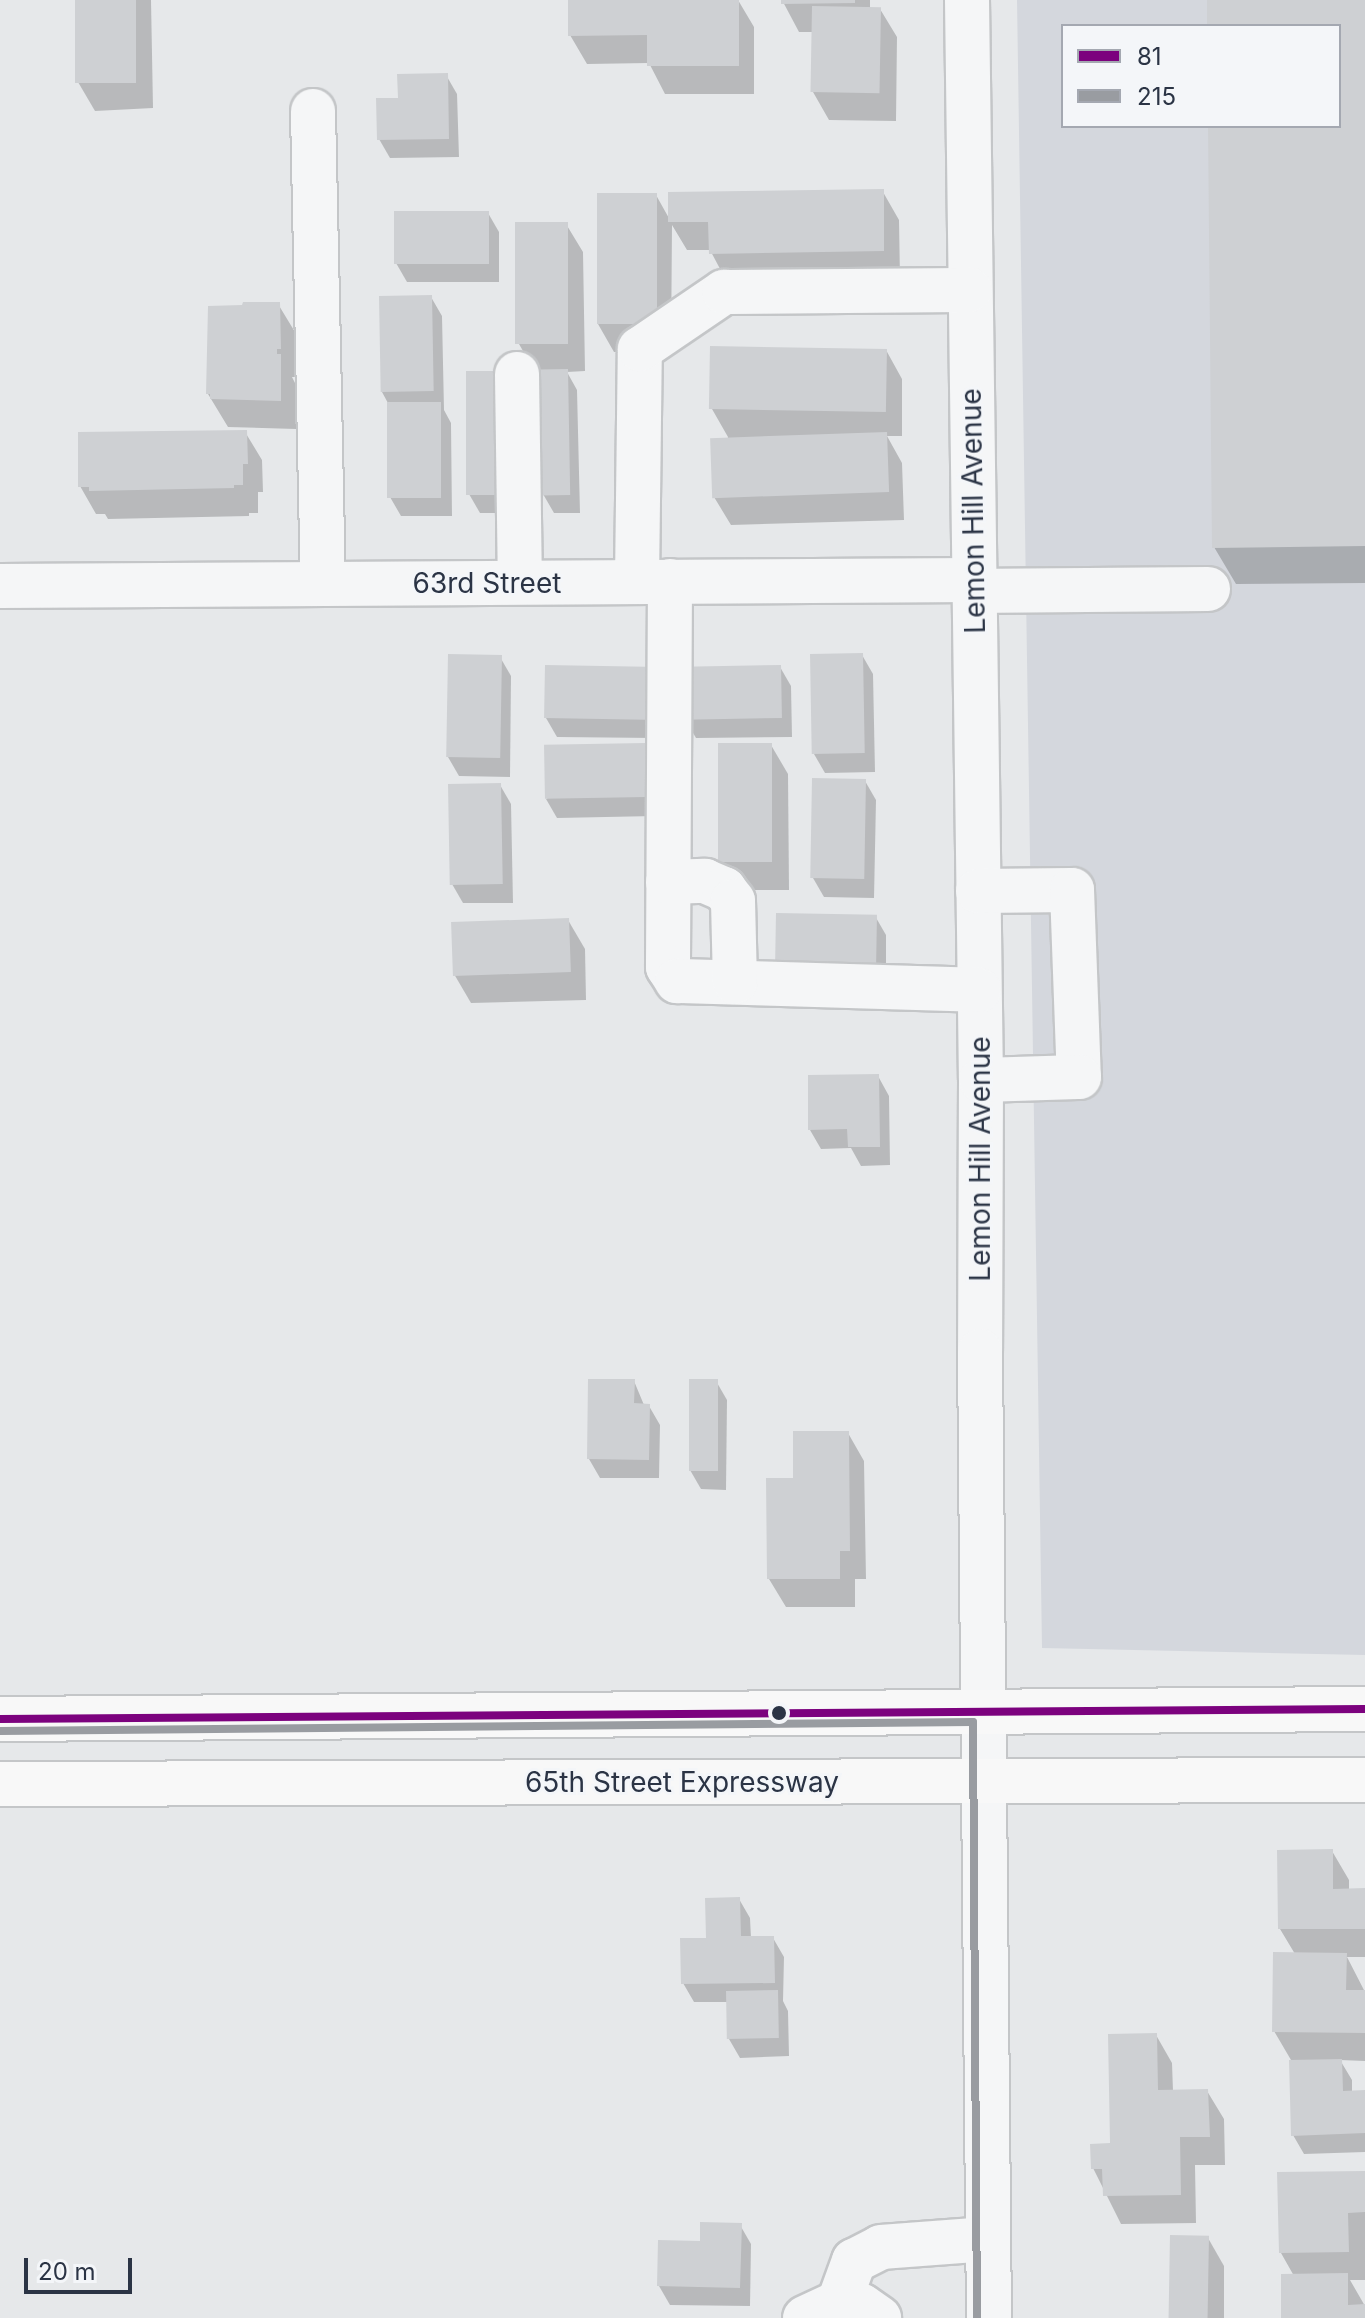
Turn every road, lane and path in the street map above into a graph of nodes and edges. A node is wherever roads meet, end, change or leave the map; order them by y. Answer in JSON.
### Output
{"nodes":[{"id":1,"x":967,"y":0,"type":"edge"},
{"id":2,"x":313,"y":111,"type":"dead end"},
{"id":3,"x":970,"y":290,"type":"junction"},
{"id":4,"x":517,"y":374,"type":"dead end"},
{"id":5,"x":654,"y":581,"type":"junction"},
{"id":6,"x":520,"y":582,"type":"junction"},
{"id":7,"x":323,"y":584,"type":"junction"},
{"id":8,"x":974,"y":585,"type":"junction"},
{"id":9,"x":0,"y":586,"type":"edge"},
{"id":10,"x":1208,"y":589,"type":"dead end"},
{"id":11,"x":668,"y":882,"type":"junction"},
{"id":12,"x":978,"y":891,"type":"junction"},
{"id":13,"x":735,"y":982,"type":"junction"},
{"id":14,"x":979,"y":990,"type":"junction"},
{"id":15,"x":981,"y":1080,"type":"junction"},
{"id":16,"x":1365,"y":1709,"type":"edge"},
{"id":17,"x":985,"y":1710,"type":"junction"},
{"id":18,"x":0,"y":1719,"type":"edge"},
{"id":19,"x":1365,"y":1780,"type":"edge"},
{"id":20,"x":983,"y":1781,"type":"junction"},
{"id":21,"x":0,"y":1784,"type":"edge"},
{"id":22,"x":988,"y":2239,"type":"junction"},
{"id":23,"x":841,"y":2313,"type":"edge"},
{"id":24,"x":989,"y":2318,"type":"edge"}],
"edges":[{"from":1,"to":3,"type":"street","name":"Lemon Hill Avenue"},
{"from":2,"to":7,"type":"street"},
{"from":3,"to":5,"type":"street"},
{"from":3,"to":8,"type":"street","name":"Lemon Hill Avenue"},
{"from":4,"to":6,"type":"street"},
{"from":5,"to":6,"type":"street","name":"63rd Street"},
{"from":5,"to":8,"type":"street","name":"63rd Street"},
{"from":5,"to":11,"type":"street"},
{"from":6,"to":7,"type":"street","name":"63rd Street"},
{"from":7,"to":9,"type":"street","name":"63rd Street"},
{"from":8,"to":10,"type":"street","name":"63rd Street"},
{"from":8,"to":12,"type":"street","name":"Lemon Hill Avenue"},
{"from":11,"to":13,"type":"street"},
{"from":11,"to":13,"type":"street"},
{"from":12,"to":14,"type":"street","name":"Lemon Hill Avenue"},
{"from":12,"to":15,"type":"street"},
{"from":13,"to":14,"type":"street"},
{"from":14,"to":15,"type":"street","name":"Lemon Hill Avenue"},
{"from":15,"to":17,"type":"street","name":"Lemon Hill Avenue"},
{"from":16,"to":17,"type":"main road"},
{"from":17,"to":18,"type":"main road"},
{"from":17,"to":20,"type":"street","name":"Lemon Hill Avenue"},
{"from":19,"to":20,"type":"main road","name":"65th Street Expressway"},
{"from":20,"to":21,"type":"main road","name":"65th Street Expressway"},
{"from":20,"to":22,"type":"street","name":"Lemon Hill Avenue"},
{"from":22,"to":23,"type":"street"},
{"from":22,"to":24,"type":"street","name":"Lemon Hill Avenue"}]}
